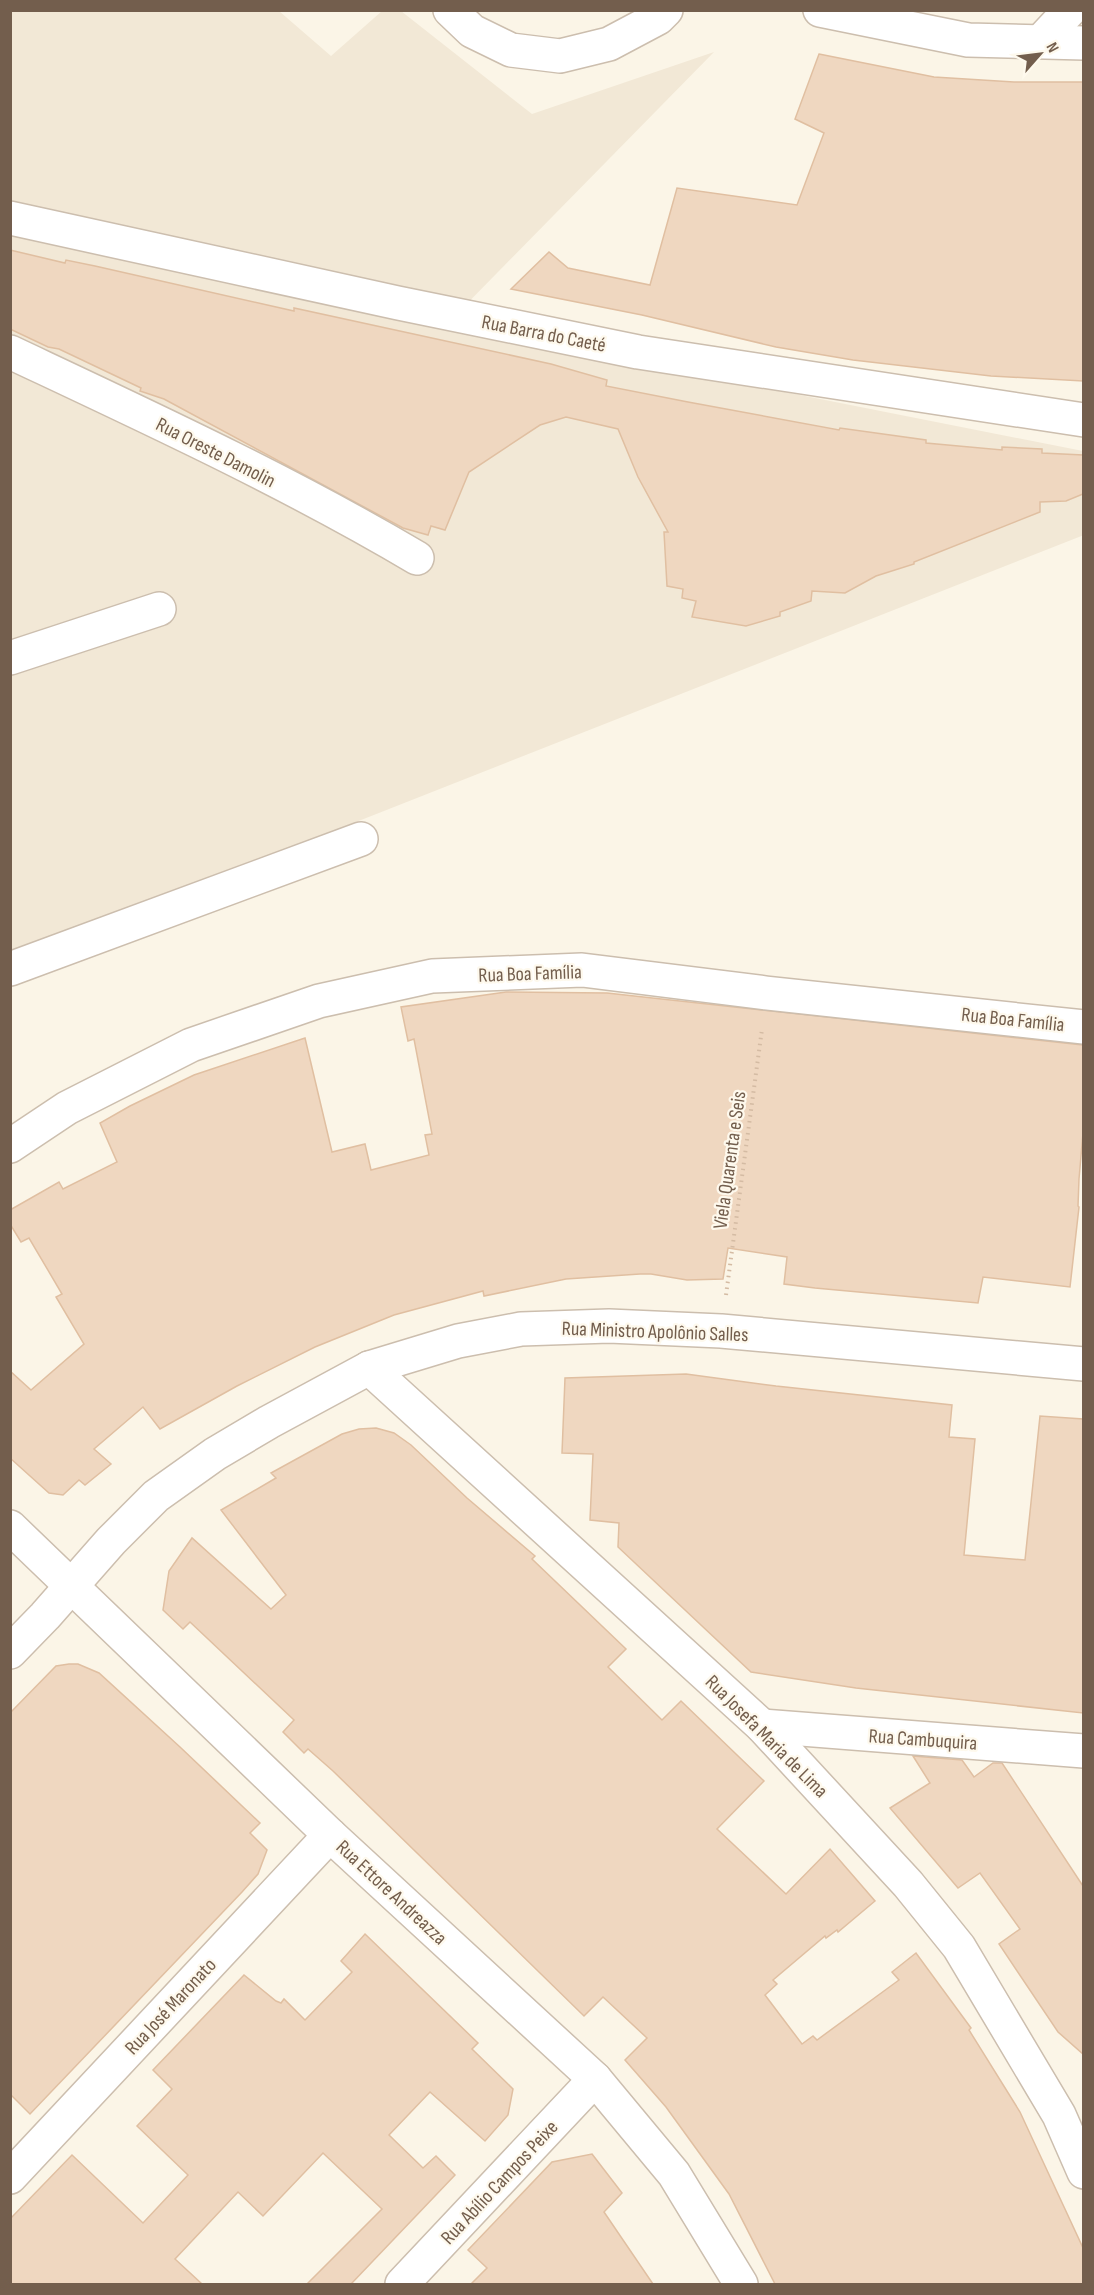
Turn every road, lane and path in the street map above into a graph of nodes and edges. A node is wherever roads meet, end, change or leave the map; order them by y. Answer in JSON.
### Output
{"nodes":[{"id":1,"x":450,"y":10,"type":"edge"},
{"id":2,"x":666,"y":10,"type":"edge"},
{"id":3,"x":820,"y":10,"type":"edge"},
{"id":4,"x":1070,"y":10,"type":"edge"},
{"id":5,"x":1041,"y":41,"type":"junction"},
{"id":6,"x":1083,"y":43,"type":"edge"},
{"id":7,"x":10,"y":218,"type":"edge"},
{"id":8,"x":10,"y":352,"type":"edge"},
{"id":9,"x":1083,"y":420,"type":"edge"},
{"id":10,"x":417,"y":558,"type":"dead end"},
{"id":11,"x":159,"y":609,"type":"dead end"},
{"id":12,"x":10,"y":658,"type":"edge"},
{"id":13,"x":362,"y":839,"type":"dead end"},
{"id":14,"x":10,"y":969,"type":"edge"},
{"id":15,"x":766,"y":993,"type":"junction"},
{"id":16,"x":1083,"y":1027,"type":"edge"},
{"id":17,"x":10,"y":1146,"type":"edge"},
{"id":18,"x":721,"y":1331,"type":"junction"},
{"id":19,"x":1083,"y":1364,"type":"edge"},
{"id":20,"x":369,"y":1368,"type":"junction"},
{"id":21,"x":10,"y":1527,"type":"edge"},
{"id":22,"x":71,"y":1585,"type":"junction"},
{"id":23,"x":10,"y":1652,"type":"edge"},
{"id":24,"x":762,"y":1726,"type":"junction"},
{"id":25,"x":1083,"y":1751,"type":"edge"},
{"id":26,"x":330,"y":1835,"type":"junction"},
{"id":27,"x":595,"y":2079,"type":"junction"},
{"id":28,"x":1071,"y":2115,"type":"edge"},
{"id":29,"x":1083,"y":2172,"type":"edge"},
{"id":30,"x":10,"y":2177,"type":"edge"},
{"id":31,"x":402,"y":2284,"type":"edge"},
{"id":32,"x":741,"y":2284,"type":"edge"}],
"edges":[{"from":1,"to":2,"type":"street"},
{"from":3,"to":5,"type":"street"},
{"from":4,"to":5,"type":"street"},
{"from":5,"to":6,"type":"street"},
{"from":7,"to":9,"type":"street","name":"Rua Barra do Caeté"},
{"from":8,"to":10,"type":"street","name":"Rua Oreste Damolin"},
{"from":11,"to":12,"type":"street"},
{"from":13,"to":14,"type":"street"},
{"from":15,"to":16,"type":"street","name":"Rua Boa Família"},
{"from":15,"to":17,"type":"street","name":"Rua Boa Família"},
{"from":15,"to":18,"type":"path","name":"Viela Quarenta e Seis"},
{"from":18,"to":19,"type":"street","name":"Rua Ministro Apolônio Salles"},
{"from":18,"to":20,"type":"street","name":"Rua Ministro Apolônio Salles"},
{"from":20,"to":22,"type":"street","name":"Rua Ministro Apolônio Salles"},
{"from":20,"to":24,"type":"street","name":"Rua Josefa Maria de Lima"},
{"from":21,"to":22,"type":"street","name":"Rua Ettore Andreazza"},
{"from":22,"to":23,"type":"street","name":"Rua Ministro Apolônio Salles"},
{"from":22,"to":26,"type":"street","name":"Rua Ettore Andreazza"},
{"from":24,"to":25,"type":"street","name":"Rua Cambuquira"},
{"from":24,"to":28,"type":"street","name":"Rua Josefa Maria de Lima"},
{"from":26,"to":27,"type":"street","name":"Rua Ettore Andreazza"},
{"from":26,"to":30,"type":"street","name":"Rua José Maronato"},
{"from":27,"to":31,"type":"street","name":"Rua Abílio Campos Peixe"},
{"from":27,"to":32,"type":"street","name":"Rua Ettore Andreazza"},
{"from":28,"to":29,"type":"street","name":"Rua Josefa Maria de Lima"}]}
